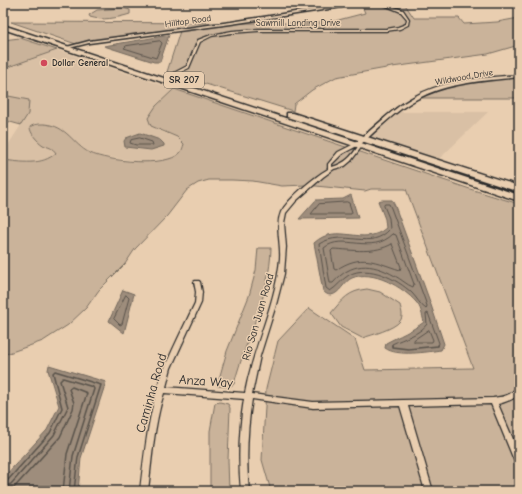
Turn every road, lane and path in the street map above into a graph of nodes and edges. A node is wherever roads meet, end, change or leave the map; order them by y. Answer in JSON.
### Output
{"nodes":[{"id":1,"x":360,"y":3,"type":"edge"},
{"id":2,"x":380,"y":3,"type":"edge"},
{"id":3,"x":341,"y":5,"type":"edge"},
{"id":4,"x":3,"y":22,"type":"edge"},
{"id":5,"x":3,"y":27,"type":"edge"},
{"id":6,"x":73,"y":45,"type":"junction"},
{"id":7,"x":65,"y":48,"type":"junction"},
{"id":8,"x":170,"y":76,"type":"junction"},
{"id":9,"x":519,"y":76,"type":"edge"},
{"id":10,"x":361,"y":143,"type":"junction"},
{"id":11,"x":330,"y":169,"type":"junction"},
{"id":12,"x":519,"y":189,"type":"edge"},
{"id":13,"x":519,"y":198,"type":"edge"},
{"id":14,"x":197,"y":282,"type":"dead end"},
{"id":15,"x":519,"y":389,"type":"edge"},
{"id":16,"x":162,"y":390,"type":"junction"},
{"id":17,"x":248,"y":396,"type":"junction"},
{"id":18,"x":493,"y":402,"type":"junction"},
{"id":19,"x":403,"y":403,"type":"junction"},
{"id":20,"x":519,"y":462,"type":"edge"},
{"id":21,"x":144,"y":491,"type":"edge"},
{"id":22,"x":245,"y":491,"type":"edge"},
{"id":23,"x":429,"y":491,"type":"edge"}],
"edges":[{"from":1,"to":3,"type":"street","name":"Hilltop Road"},
{"from":2,"to":8,"type":"street","name":"Sawmill Landing Drive"},
{"from":3,"to":6,"type":"street","name":"Hilltop Road"},
{"from":4,"to":6,"type":"highway","number":"SR 207"},
{"from":5,"to":7,"type":"highway","number":"SR 207"},
{"from":6,"to":7,"type":"street","name":"Hilltop Road"},
{"from":6,"to":8,"type":"highway","number":"SR 207"},
{"from":7,"to":10,"type":"highway","number":"SR 207"},
{"from":8,"to":10,"type":"highway","number":"SR 207"},
{"from":9,"to":10,"type":"street","name":"Wildwood Drive"},
{"from":10,"to":11,"type":"street","name":"Rio San Juan Road"},
{"from":10,"to":11,"type":"street","name":"Rio San Juan Road"},
{"from":10,"to":12,"type":"highway","number":"SR 207"},
{"from":10,"to":13,"type":"highway","number":"SR 207"},
{"from":11,"to":17,"type":"street","name":"Rio San Juan Road"},
{"from":14,"to":16,"type":"street","name":"Caminha Road"},
{"from":15,"to":18,"type":"street","name":"Anza Way"},
{"from":16,"to":17,"type":"street","name":"Anza Way"},
{"from":16,"to":21,"type":"street","name":"Caminha Road"},
{"from":17,"to":19,"type":"street","name":"Anza Way"},
{"from":17,"to":22,"type":"street","name":"Rio San Juan Road"},
{"from":18,"to":19,"type":"street","name":"Anza Way"},
{"from":18,"to":20,"type":"street"},
{"from":19,"to":23,"type":"street"}]}
